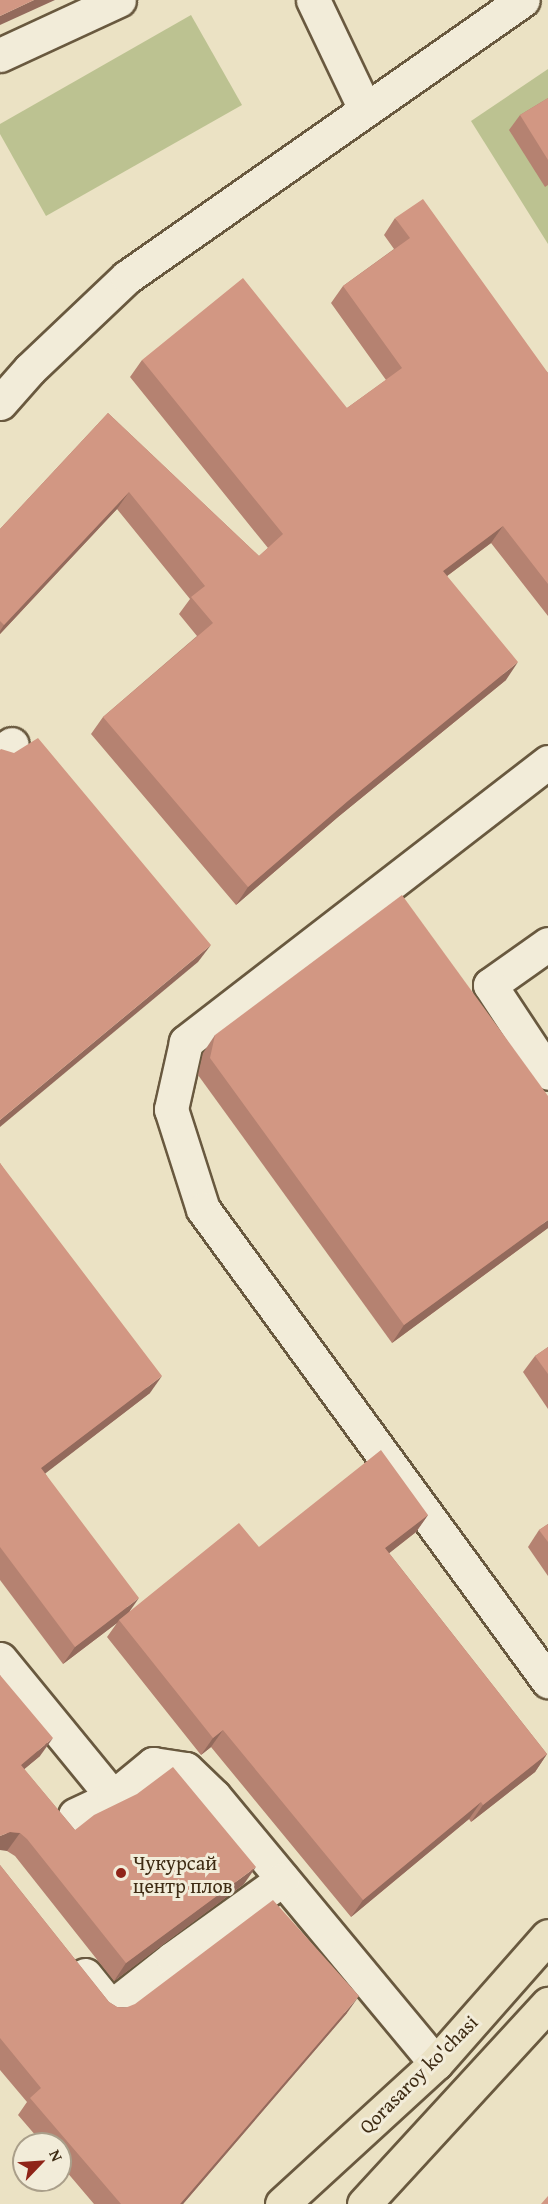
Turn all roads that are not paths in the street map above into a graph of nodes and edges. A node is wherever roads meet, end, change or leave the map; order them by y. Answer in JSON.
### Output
{"nodes":[{"id":1,"x":119,"y":0,"type":"edge"},
{"id":2,"x":313,"y":0,"type":"edge"},
{"id":3,"x":523,"y":0,"type":"edge"},
{"id":4,"x":0,"y":55,"type":"edge"},
{"id":5,"x":365,"y":109,"type":"junction"},
{"id":6,"x":0,"y":403,"type":"edge"},
{"id":7,"x":548,"y":762,"type":"edge"},
{"id":8,"x":548,"y":944,"type":"edge"},
{"id":9,"x":548,"y":1073,"type":"edge"},
{"id":10,"x":0,"y":1659,"type":"edge"},
{"id":11,"x":548,"y":1680,"type":"edge"},
{"id":12,"x":113,"y":1797,"type":"junction"},
{"id":13,"x":75,"y":1815,"type":"dead end"},
{"id":14,"x":283,"y":1879,"type":"junction"},
{"id":15,"x":548,"y":1936,"type":"edge"},
{"id":16,"x":66,"y":1952,"type":"edge"},
{"id":17,"x":548,"y":2004,"type":"edge"},
{"id":18,"x":435,"y":2063,"type":"junction"},
{"id":19,"x":282,"y":2204,"type":"edge"},
{"id":20,"x":364,"y":2204,"type":"edge"}],
"edges":[{"from":1,"to":4,"type":"street"},
{"from":2,"to":5,"type":"street"},
{"from":3,"to":5,"type":"street"},
{"from":5,"to":6,"type":"street"},
{"from":7,"to":11,"type":"street"},
{"from":8,"to":9,"type":"street"},
{"from":10,"to":12,"type":"street"},
{"from":12,"to":13,"type":"street"},
{"from":12,"to":14,"type":"street"},
{"from":14,"to":16,"type":"street"},
{"from":14,"to":18,"type":"street"},
{"from":15,"to":18,"type":"main road","name":"Qorasaroy ko'chasi"},
{"from":17,"to":20,"type":"main road"},
{"from":18,"to":19,"type":"main road","name":"Qorasaroy ko'chasi"}]}
